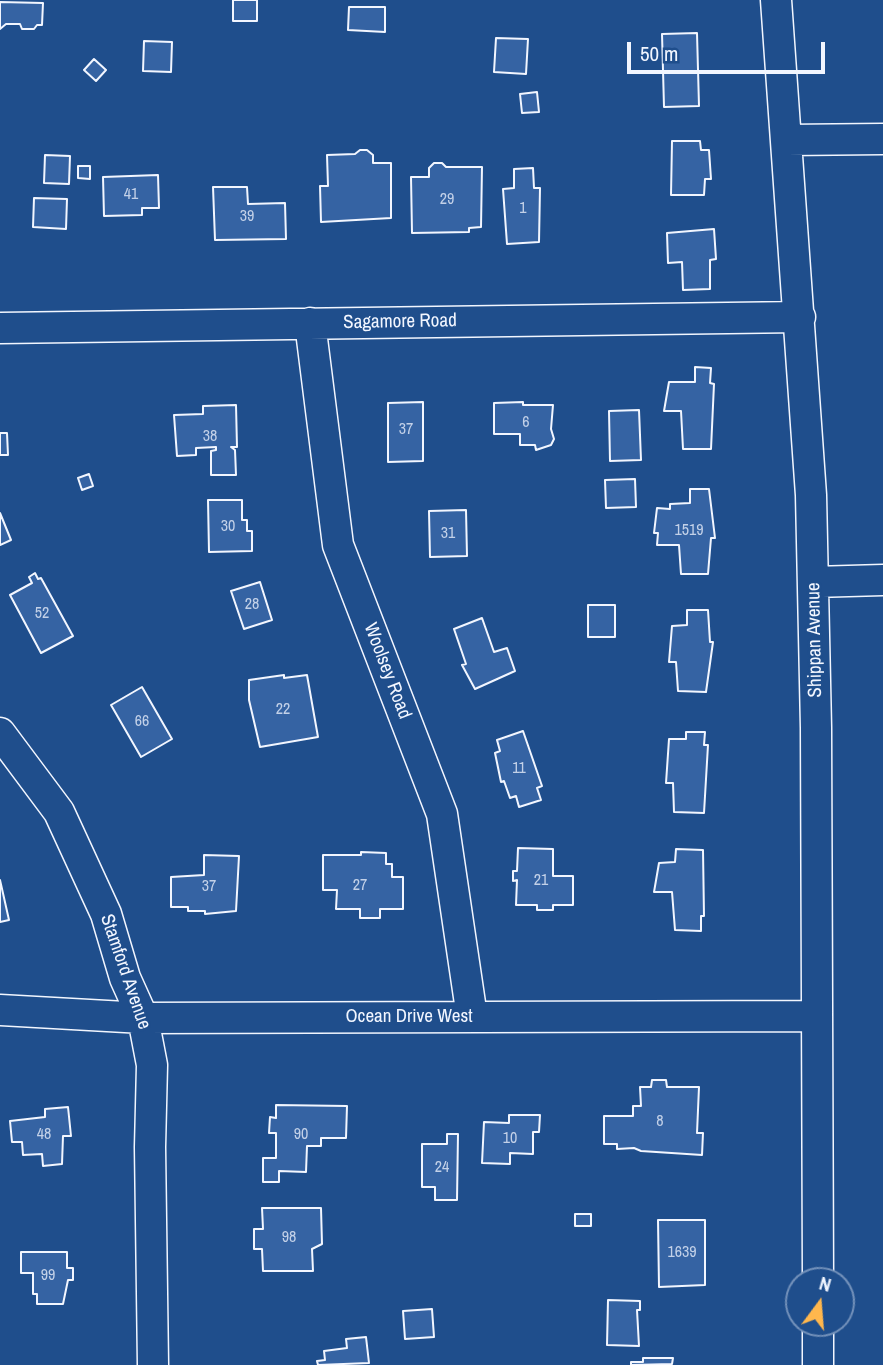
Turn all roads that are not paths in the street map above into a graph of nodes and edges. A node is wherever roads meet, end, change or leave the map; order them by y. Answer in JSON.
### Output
{"nodes":[{"id":1,"x":776,"y":0,"type":"edge"},
{"id":2,"x":883,"y":139,"type":"edge"},
{"id":3,"x":786,"y":140,"type":"junction"},
{"id":4,"x":800,"y":317,"type":"junction"},
{"id":5,"x":310,"y":323,"type":"junction"},
{"id":6,"x":0,"y":328,"type":"edge"},
{"id":7,"x":883,"y":580,"type":"edge"},
{"id":8,"x":814,"y":582,"type":"junction"},
{"id":9,"x":0,"y":733,"type":"edge"},
{"id":10,"x":0,"y":1010,"type":"edge"},
{"id":11,"x":817,"y":1016,"type":"junction"},
{"id":12,"x":472,"y":1017,"type":"junction"},
{"id":13,"x":143,"y":1018,"type":"junction"},
{"id":14,"x":818,"y":1267,"type":"edge"},
{"id":15,"x":818,"y":1337,"type":"edge"},
{"id":16,"x":153,"y":1365,"type":"edge"},
{"id":17,"x":818,"y":1365,"type":"edge"}],
"edges":[{"from":1,"to":3,"type":"street","name":"Shippan Avenue"},
{"from":2,"to":3,"type":"street"},
{"from":3,"to":4,"type":"street","name":"Shippan Avenue"},
{"from":4,"to":5,"type":"street","name":"Sagamore Road"},
{"from":4,"to":8,"type":"street","name":"Shippan Avenue"},
{"from":5,"to":6,"type":"street","name":"Sagamore Road"},
{"from":5,"to":12,"type":"street","name":"Woolsey Road"},
{"from":7,"to":8,"type":"street"},
{"from":8,"to":11,"type":"street","name":"Shippan Avenue"},
{"from":9,"to":13,"type":"street","name":"Stamford Avenue"},
{"from":10,"to":13,"type":"street","name":"Ocean Drive West"},
{"from":11,"to":12,"type":"street","name":"Ocean Drive West"},
{"from":11,"to":14,"type":"street","name":"Shippan Avenue"},
{"from":12,"to":13,"type":"street","name":"Ocean Drive West"},
{"from":13,"to":16,"type":"street","name":"Stamford Avenue"},
{"from":15,"to":17,"type":"street"}]}
